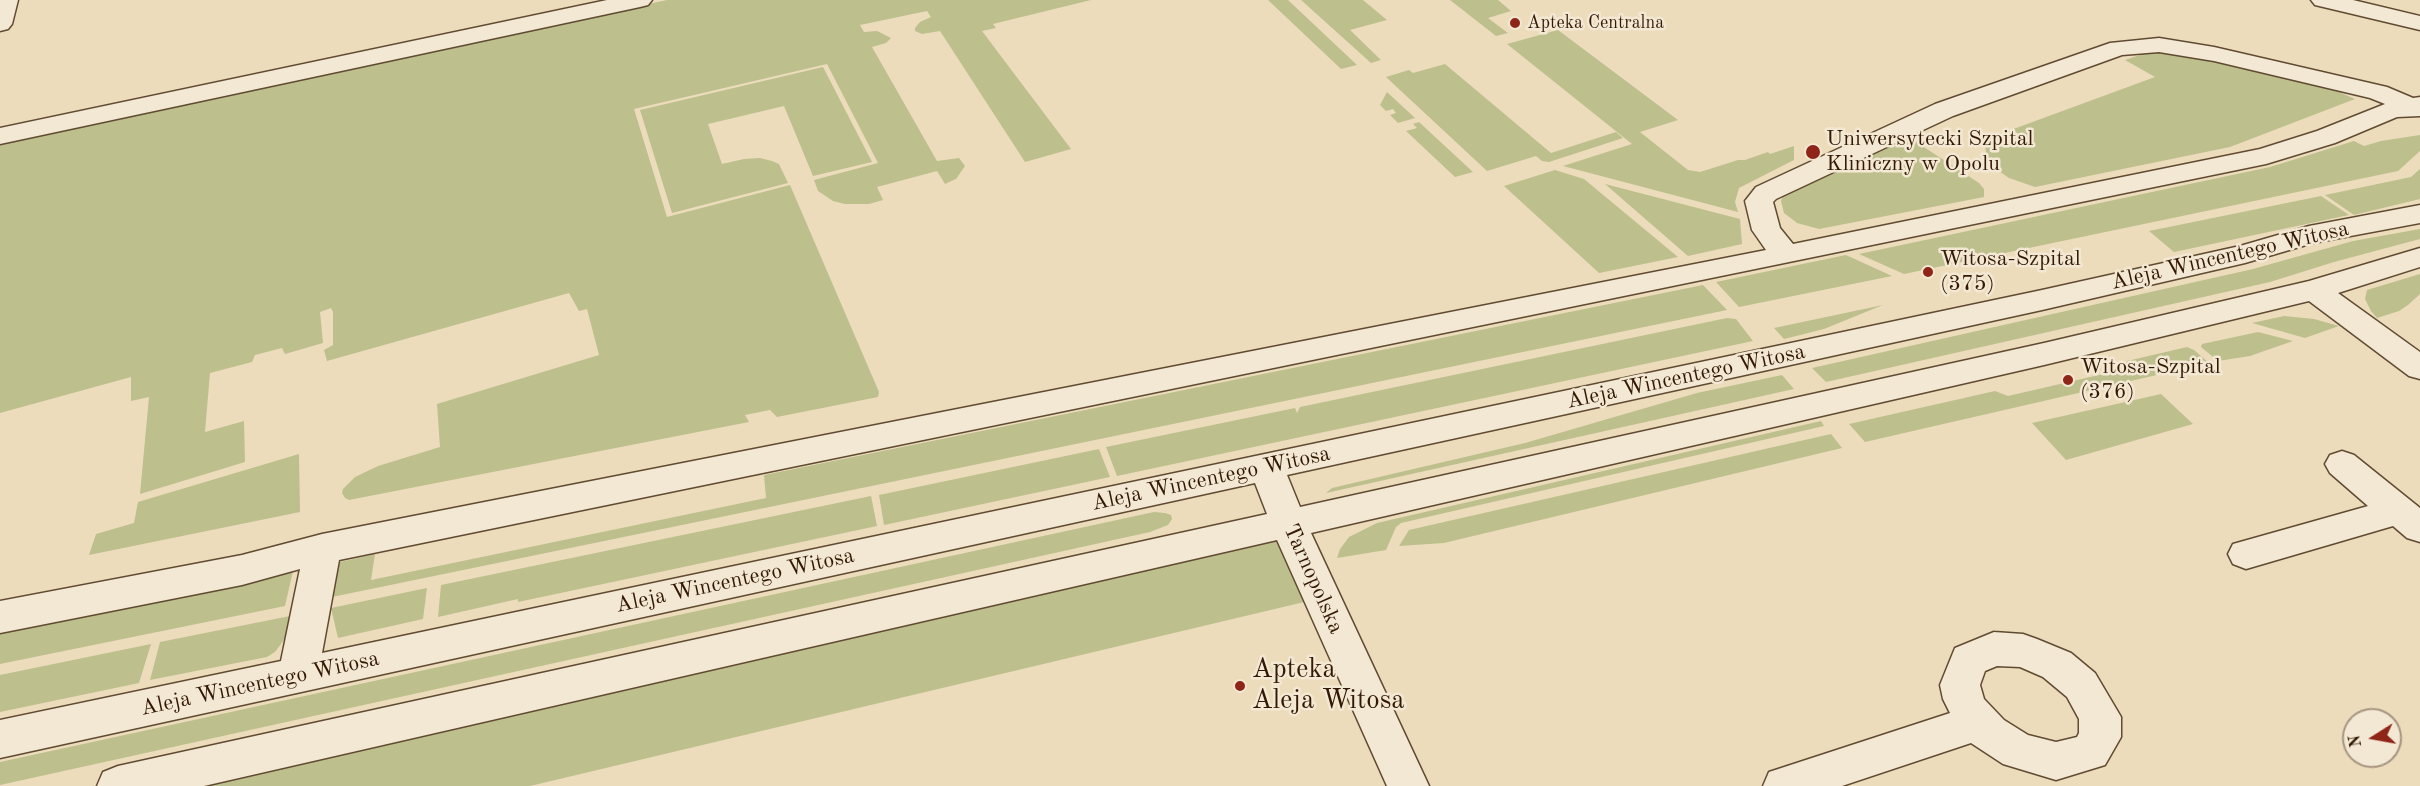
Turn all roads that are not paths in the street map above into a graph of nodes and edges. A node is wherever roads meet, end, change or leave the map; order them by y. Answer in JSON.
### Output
{"nodes":[{"id":1,"x":6,"y":0,"type":"edge"},
{"id":2,"x":640,"y":0,"type":"edge"},
{"id":3,"x":2324,"y":0,"type":"edge"},
{"id":4,"x":2420,"y":23,"type":"edge"},
{"id":5,"x":0,"y":24,"type":"edge"},
{"id":6,"x":2417,"y":106,"type":"edge"},
{"id":7,"x":0,"y":136,"type":"edge"},
{"id":8,"x":2420,"y":214,"type":"edge"},
{"id":9,"x":1786,"y":255,"type":"junction"},
{"id":10,"x":2420,"y":257,"type":"edge"},
{"id":11,"x":2314,"y":290,"type":"junction"},
{"id":12,"x":2420,"y":368,"type":"edge"},
{"id":13,"x":2342,"y":464,"type":"dead end"},
{"id":14,"x":1267,"y":468,"type":"junction"},
{"id":15,"x":2410,"y":519,"type":"edge"},
{"id":16,"x":1288,"y":525,"type":"junction"},
{"id":17,"x":322,"y":549,"type":"junction"},
{"id":18,"x":2246,"y":554,"type":"dead end"},
{"id":19,"x":0,"y":617,"type":"edge"},
{"id":20,"x":297,"y":676,"type":"junction"},
{"id":21,"x":1979,"y":722,"type":"dead end"},
{"id":22,"x":0,"y":739,"type":"edge"},
{"id":23,"x":118,"y":786,"type":"edge"},
{"id":24,"x":1408,"y":786,"type":"edge"},
{"id":25,"x":1784,"y":786,"type":"edge"}],
"edges":[{"from":1,"to":5,"type":"street"},
{"from":2,"to":7,"type":"street"},
{"from":3,"to":4,"type":"street"},
{"from":6,"to":9,"type":"street"},
{"from":6,"to":9,"type":"street"},
{"from":8,"to":14,"type":"street","name":"Aleja Wincentego Witosa"},
{"from":9,"to":17,"type":"street"},
{"from":10,"to":11,"type":"street"},
{"from":11,"to":12,"type":"street"},
{"from":11,"to":16,"type":"street"},
{"from":13,"to":15,"type":"street"},
{"from":14,"to":16,"type":"street","name":"Tarnopolska"},
{"from":14,"to":20,"type":"street","name":"Aleja Wincentego Witosa"},
{"from":15,"to":18,"type":"street"},
{"from":16,"to":23,"type":"street"},
{"from":16,"to":24,"type":"street","name":"Tarnopolska"},
{"from":17,"to":19,"type":"street"},
{"from":17,"to":20,"type":"street"},
{"from":20,"to":22,"type":"street","name":"Aleja Wincentego Witosa"},
{"from":21,"to":25,"type":"street"}]}
